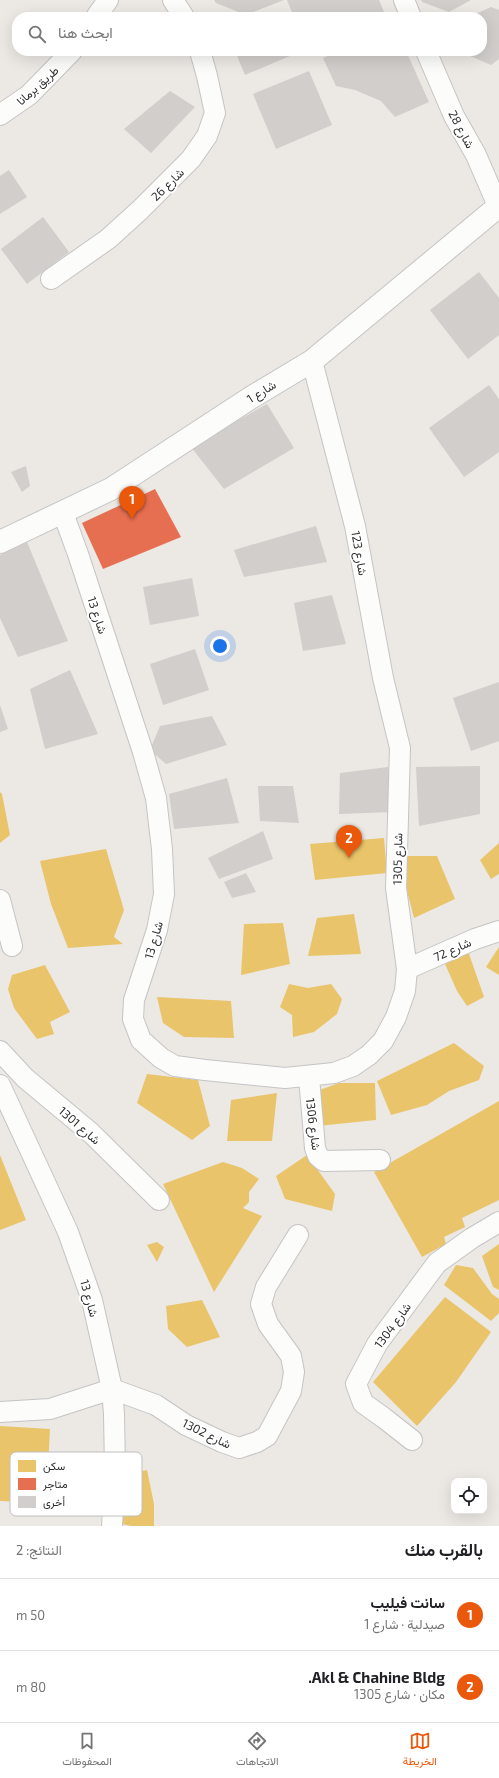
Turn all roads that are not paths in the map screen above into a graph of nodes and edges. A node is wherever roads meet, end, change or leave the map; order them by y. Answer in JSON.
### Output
{"nodes":[{"id":1,"x":108,"y":0,"type":"edge"},
{"id":2,"x":173,"y":0,"type":"edge"},
{"id":3,"x":404,"y":0,"type":"edge"},
{"id":4,"x":100,"y":12,"type":"edge"},
{"id":5,"x":181,"y":12,"type":"edge"},
{"id":6,"x":409,"y":12,"type":"edge"},
{"id":7,"x":67,"y":56,"type":"edge"},
{"id":8,"x":201,"y":56,"type":"edge"},
{"id":9,"x":428,"y":56,"type":"edge"},
{"id":10,"x":0,"y":115,"type":"edge"},
{"id":11,"x":499,"y":206,"type":"edge"},
{"id":12,"x":51,"y":279,"type":"dead end"},
{"id":13,"x":312,"y":361,"type":"junction"},
{"id":14,"x":62,"y":513,"type":"junction"},
{"id":15,"x":0,"y":542,"type":"edge"},
{"id":16,"x":400,"y":748,"type":"joint"},
{"id":17,"x":0,"y":900,"type":"edge"},
{"id":18,"x":499,"y":931,"type":"edge"},
{"id":19,"x":12,"y":946,"type":"dead end"},
{"id":20,"x":406,"y":969,"type":"junction"},
{"id":21,"x":0,"y":1051,"type":"edge"},
{"id":22,"x":309,"y":1077,"type":"junction"},
{"id":23,"x":0,"y":1085,"type":"edge"},
{"id":24,"x":380,"y":1160,"type":"dead end"},
{"id":25,"x":159,"y":1200,"type":"dead end"},
{"id":26,"x":499,"y":1222,"type":"edge"},
{"id":27,"x":298,"y":1235,"type":"dead end"},
{"id":28,"x":112,"y":1389,"type":"junction"},
{"id":29,"x":0,"y":1412,"type":"edge"},
{"id":30,"x":412,"y":1440,"type":"dead end"},
{"id":31,"x":114,"y":1452,"type":"edge"},
{"id":32,"x":112,"y":1516,"type":"edge"},
{"id":33,"x":112,"y":1526,"type":"edge"}],
"edges":[{"from":1,"to":4,"type":"street"},
{"from":2,"to":5,"type":"street"},
{"from":3,"to":6,"type":"street"},
{"from":7,"to":10,"type":"street","name":"طريق برمانا"},
{"from":8,"to":12,"type":"street","name":"شارع 26"},
{"from":9,"to":11,"type":"street","name":"شارع 28"},
{"from":11,"to":13,"type":"street","name":"شارع 1"},
{"from":13,"to":14,"type":"street","name":"شارع 1"},
{"from":13,"to":16,"type":"street","name":"شارع 123"},
{"from":14,"to":15,"type":"street","name":"شارع 1"},
{"from":14,"to":22,"type":"street","name":"شارع 13"},
{"from":16,"to":20,"type":"street","name":"شارع 1305"},
{"from":17,"to":19,"type":"street"},
{"from":18,"to":20,"type":"street","name":"شارع 72"},
{"from":20,"to":22,"type":"street","name":"شارع 13"},
{"from":21,"to":25,"type":"street","name":"شارع 1301"},
{"from":22,"to":24,"type":"street","name":"شارع 1306"},
{"from":23,"to":28,"type":"street","name":"شارع 13"},
{"from":26,"to":30,"type":"street","name":"شارع 1304"},
{"from":27,"to":28,"type":"street","name":"شارع 1302"},
{"from":28,"to":29,"type":"street"},
{"from":28,"to":31,"type":"street","name":"شارع 13"},
{"from":32,"to":33,"type":"street","name":"شارع 13"}]}
